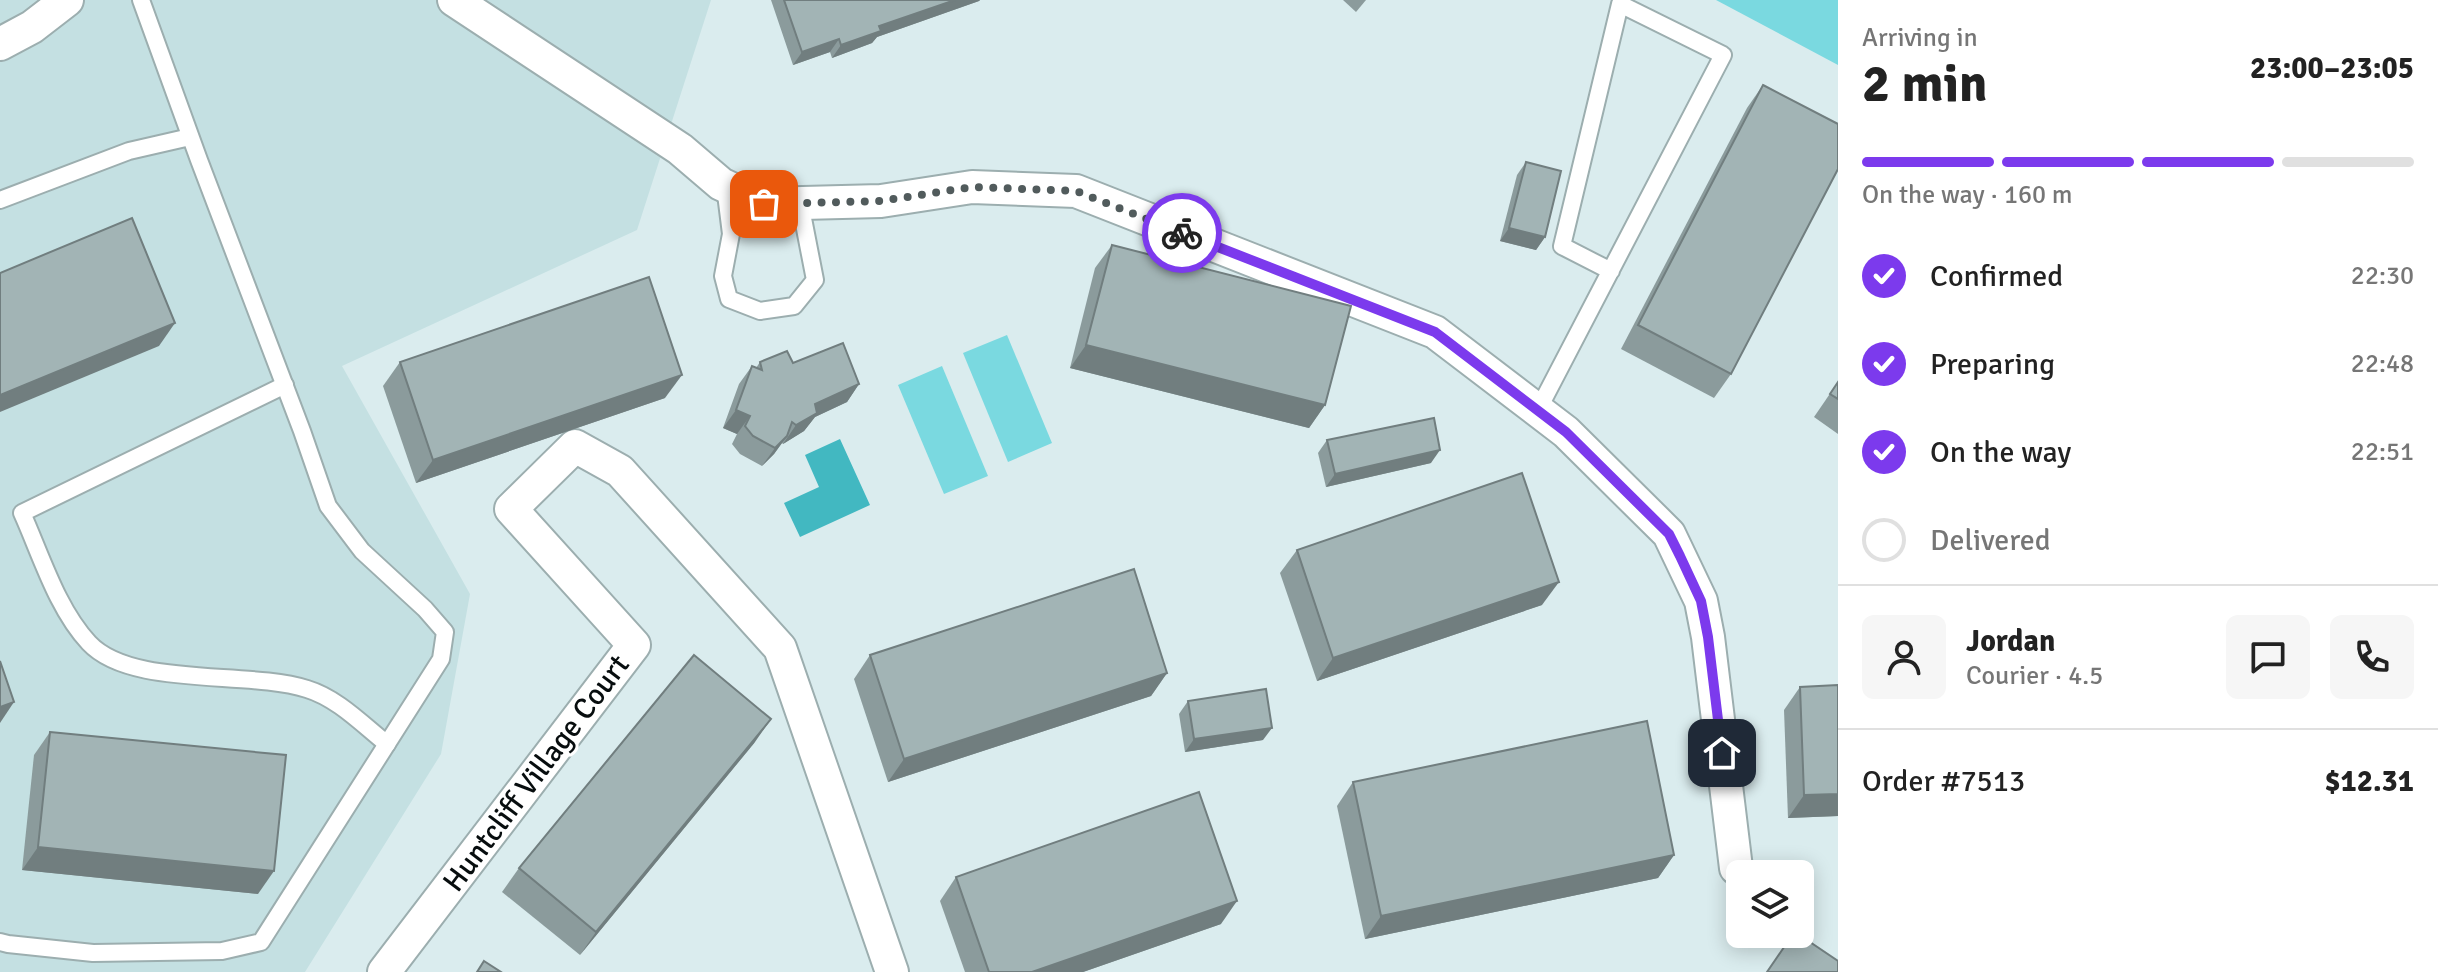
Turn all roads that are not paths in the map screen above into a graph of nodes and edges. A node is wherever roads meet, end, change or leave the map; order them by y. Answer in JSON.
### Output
{"nodes":[{"id":1,"x":67,"y":0,"type":"edge"},
{"id":2,"x":141,"y":0,"type":"edge"},
{"id":3,"x":454,"y":0,"type":"edge"},
{"id":4,"x":0,"y":44,"type":"edge"},
{"id":5,"x":190,"y":137,"type":"junction"},
{"id":6,"x":725,"y":186,"type":"junction"},
{"id":7,"x":0,"y":200,"type":"edge"},
{"id":8,"x":800,"y":203,"type":"junction"},
{"id":9,"x":1611,"y":271,"type":"junction"},
{"id":10,"x":285,"y":385,"type":"junction"},
{"id":11,"x":1538,"y":410,"type":"junction"},
{"id":12,"x":387,"y":744,"type":"junction"},
{"id":13,"x":1735,"y":860,"type":"edge"},
{"id":14,"x":0,"y":942,"type":"edge"},
{"id":15,"x":384,"y":972,"type":"edge"},
{"id":16,"x":892,"y":972,"type":"edge"}],
"edges":[{"from":1,"to":4,"type":"street"},
{"from":2,"to":5,"type":"lane"},
{"from":3,"to":6,"type":"street"},
{"from":5,"to":7,"type":"lane"},
{"from":5,"to":10,"type":"lane"},
{"from":6,"to":8,"type":"street"},
{"from":6,"to":8,"type":"lane"},
{"from":8,"to":11,"type":"street"},
{"from":9,"to":9,"type":"lane"},
{"from":9,"to":11,"type":"lane"},
{"from":10,"to":12,"type":"lane"},
{"from":10,"to":12,"type":"lane"},
{"from":11,"to":13,"type":"street"},
{"from":12,"to":14,"type":"lane"},
{"from":15,"to":16,"type":"street","name":"Huntcliff Village Court"}]}
